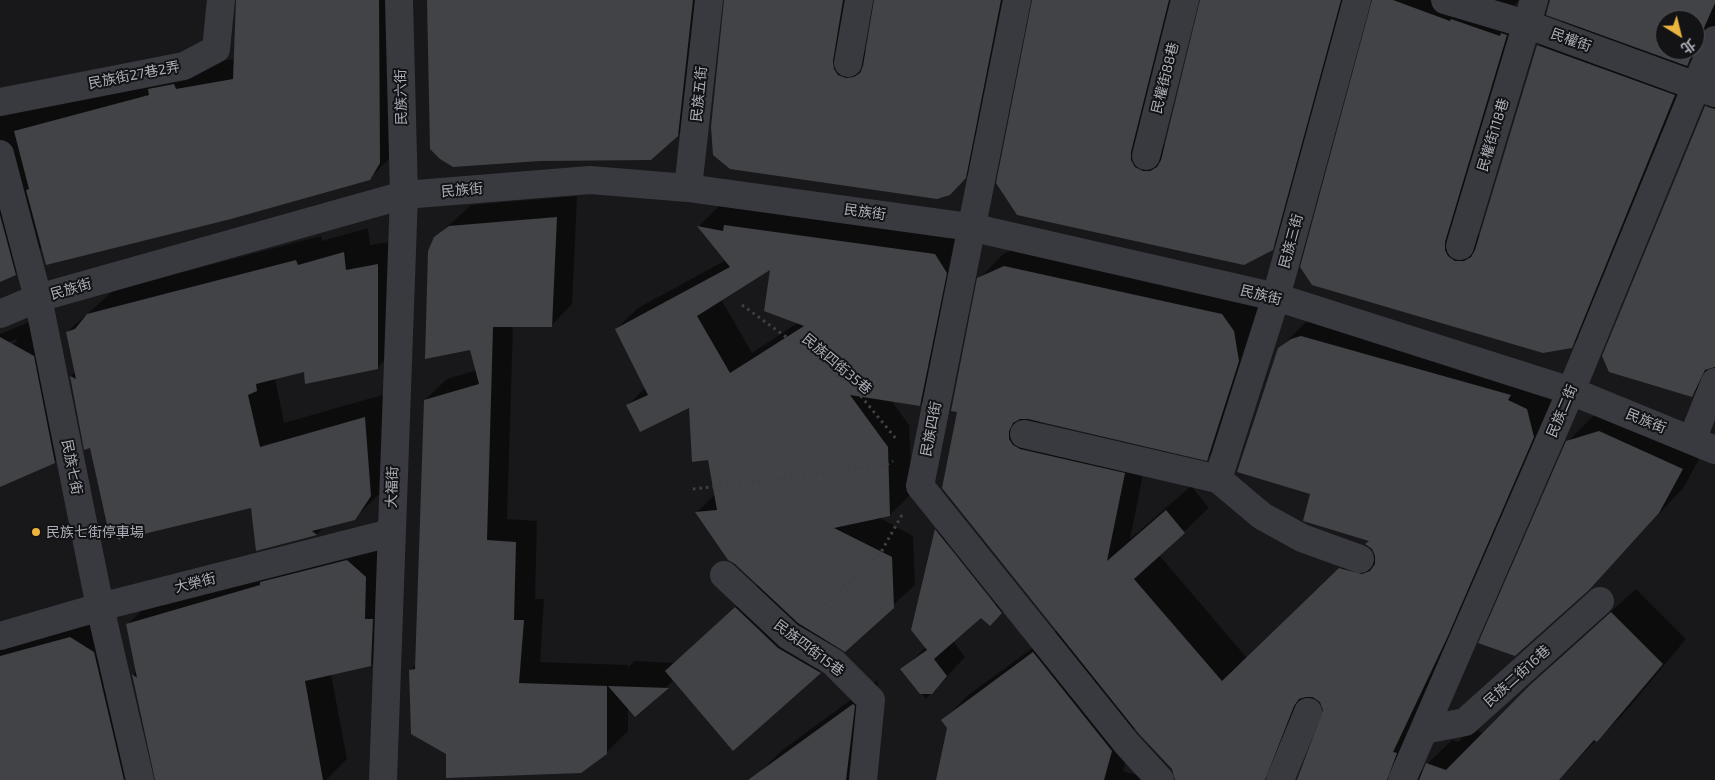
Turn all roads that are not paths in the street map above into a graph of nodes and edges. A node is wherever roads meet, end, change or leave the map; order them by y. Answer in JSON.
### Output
{"nodes":[{"id":1,"x":221,"y":0,"type":"edge"},
{"id":2,"x":399,"y":0,"type":"edge"},
{"id":3,"x":709,"y":0,"type":"edge"},
{"id":4,"x":860,"y":0,"type":"edge"},
{"id":5,"x":1017,"y":0,"type":"edge"},
{"id":6,"x":1184,"y":0,"type":"edge"},
{"id":7,"x":1356,"y":0,"type":"edge"},
{"id":8,"x":1445,"y":0,"type":"edge"},
{"id":9,"x":1530,"y":12,"type":"edge"},
{"id":10,"x":1715,"y":40,"type":"edge"},
{"id":11,"x":848,"y":63,"type":"dead end"},
{"id":12,"x":1705,"y":89,"type":"edge"},
{"id":13,"x":0,"y":102,"type":"edge"},
{"id":14,"x":0,"y":154,"type":"edge"},
{"id":15,"x":1146,"y":156,"type":"dead end"},
{"id":16,"x":688,"y":188,"type":"junction"},
{"id":17,"x":404,"y":195,"type":"junction"},
{"id":18,"x":970,"y":227,"type":"junction"},
{"id":19,"x":1460,"y":246,"type":"dead end"},
{"id":20,"x":1276,"y":297,"type":"junction"},
{"id":21,"x":38,"y":298,"type":"junction"},
{"id":22,"x":0,"y":314,"type":"edge"},
{"id":23,"x":1715,"y":382,"type":"edge"},
{"id":24,"x":1571,"y":391,"type":"junction"},
{"id":25,"x":1024,"y":434,"type":"dead end"},
{"id":26,"x":1703,"y":445,"type":"edge"},
{"id":27,"x":1218,"y":479,"type":"junction"},
{"id":28,"x":390,"y":533,"type":"junction"},
{"id":29,"x":1360,"y":560,"type":"dead end"},
{"id":30,"x":724,"y":575,"type":"dead end"},
{"id":31,"x":1600,"y":601,"type":"dead end"},
{"id":32,"x":100,"y":607,"type":"junction"},
{"id":33,"x":0,"y":636,"type":"edge"},
{"id":34,"x":1308,"y":712,"type":"dead end"},
{"id":35,"x":1424,"y":730,"type":"junction"},
{"id":36,"x":140,"y":780,"type":"edge"},
{"id":37,"x":383,"y":780,"type":"edge"},
{"id":38,"x":863,"y":780,"type":"edge"},
{"id":39,"x":1160,"y":780,"type":"edge"},
{"id":40,"x":1280,"y":780,"type":"edge"},
{"id":41,"x":1402,"y":780,"type":"edge"}],
"edges":[{"from":1,"to":13,"type":"street","name":"民族街27巷2弄"},
{"from":2,"to":17,"type":"street","name":"民族六街"},
{"from":3,"to":16,"type":"street","name":"民族五街"},
{"from":4,"to":11,"type":"street"},
{"from":5,"to":18,"type":"street","name":"民族四街"},
{"from":6,"to":15,"type":"street","name":"民權街88巷"},
{"from":7,"to":20,"type":"street","name":"民族三街"},
{"from":8,"to":9,"type":"street","name":"民權街"},
{"from":9,"to":12,"type":"street","name":"民權街"},
{"from":9,"to":19,"type":"street","name":"民權街118巷"},
{"from":10,"to":12,"type":"street","name":"民族二街"},
{"from":12,"to":24,"type":"street","name":"民族二街"},
{"from":14,"to":21,"type":"street","name":"民族七街"},
{"from":16,"to":17,"type":"street","name":"民族街"},
{"from":16,"to":18,"type":"street","name":"民族街"},
{"from":17,"to":21,"type":"street","name":"民族街"},
{"from":17,"to":28,"type":"street","name":"大福街"},
{"from":18,"to":20,"type":"street","name":"民族街"},
{"from":18,"to":39,"type":"street","name":"民族四街"},
{"from":20,"to":24,"type":"street","name":"民族街"},
{"from":20,"to":27,"type":"street","name":"民族三街"},
{"from":21,"to":22,"type":"street","name":"民族街"},
{"from":21,"to":32,"type":"street","name":"民族七街"},
{"from":23,"to":26,"type":"street"},
{"from":24,"to":26,"type":"street","name":"民族街"},
{"from":24,"to":35,"type":"street","name":"民族二街"},
{"from":25,"to":27,"type":"street"},
{"from":27,"to":29,"type":"street"},
{"from":28,"to":32,"type":"street","name":"大榮街"},
{"from":28,"to":37,"type":"street","name":"大福街"},
{"from":30,"to":38,"type":"street","name":"民族四街15巷"},
{"from":31,"to":35,"type":"street","name":"民族二街16巷"},
{"from":32,"to":33,"type":"street","name":"大榮街"},
{"from":32,"to":36,"type":"street","name":"民族七街"},
{"from":34,"to":40,"type":"street"},
{"from":35,"to":41,"type":"street","name":"民族二街"}]}
